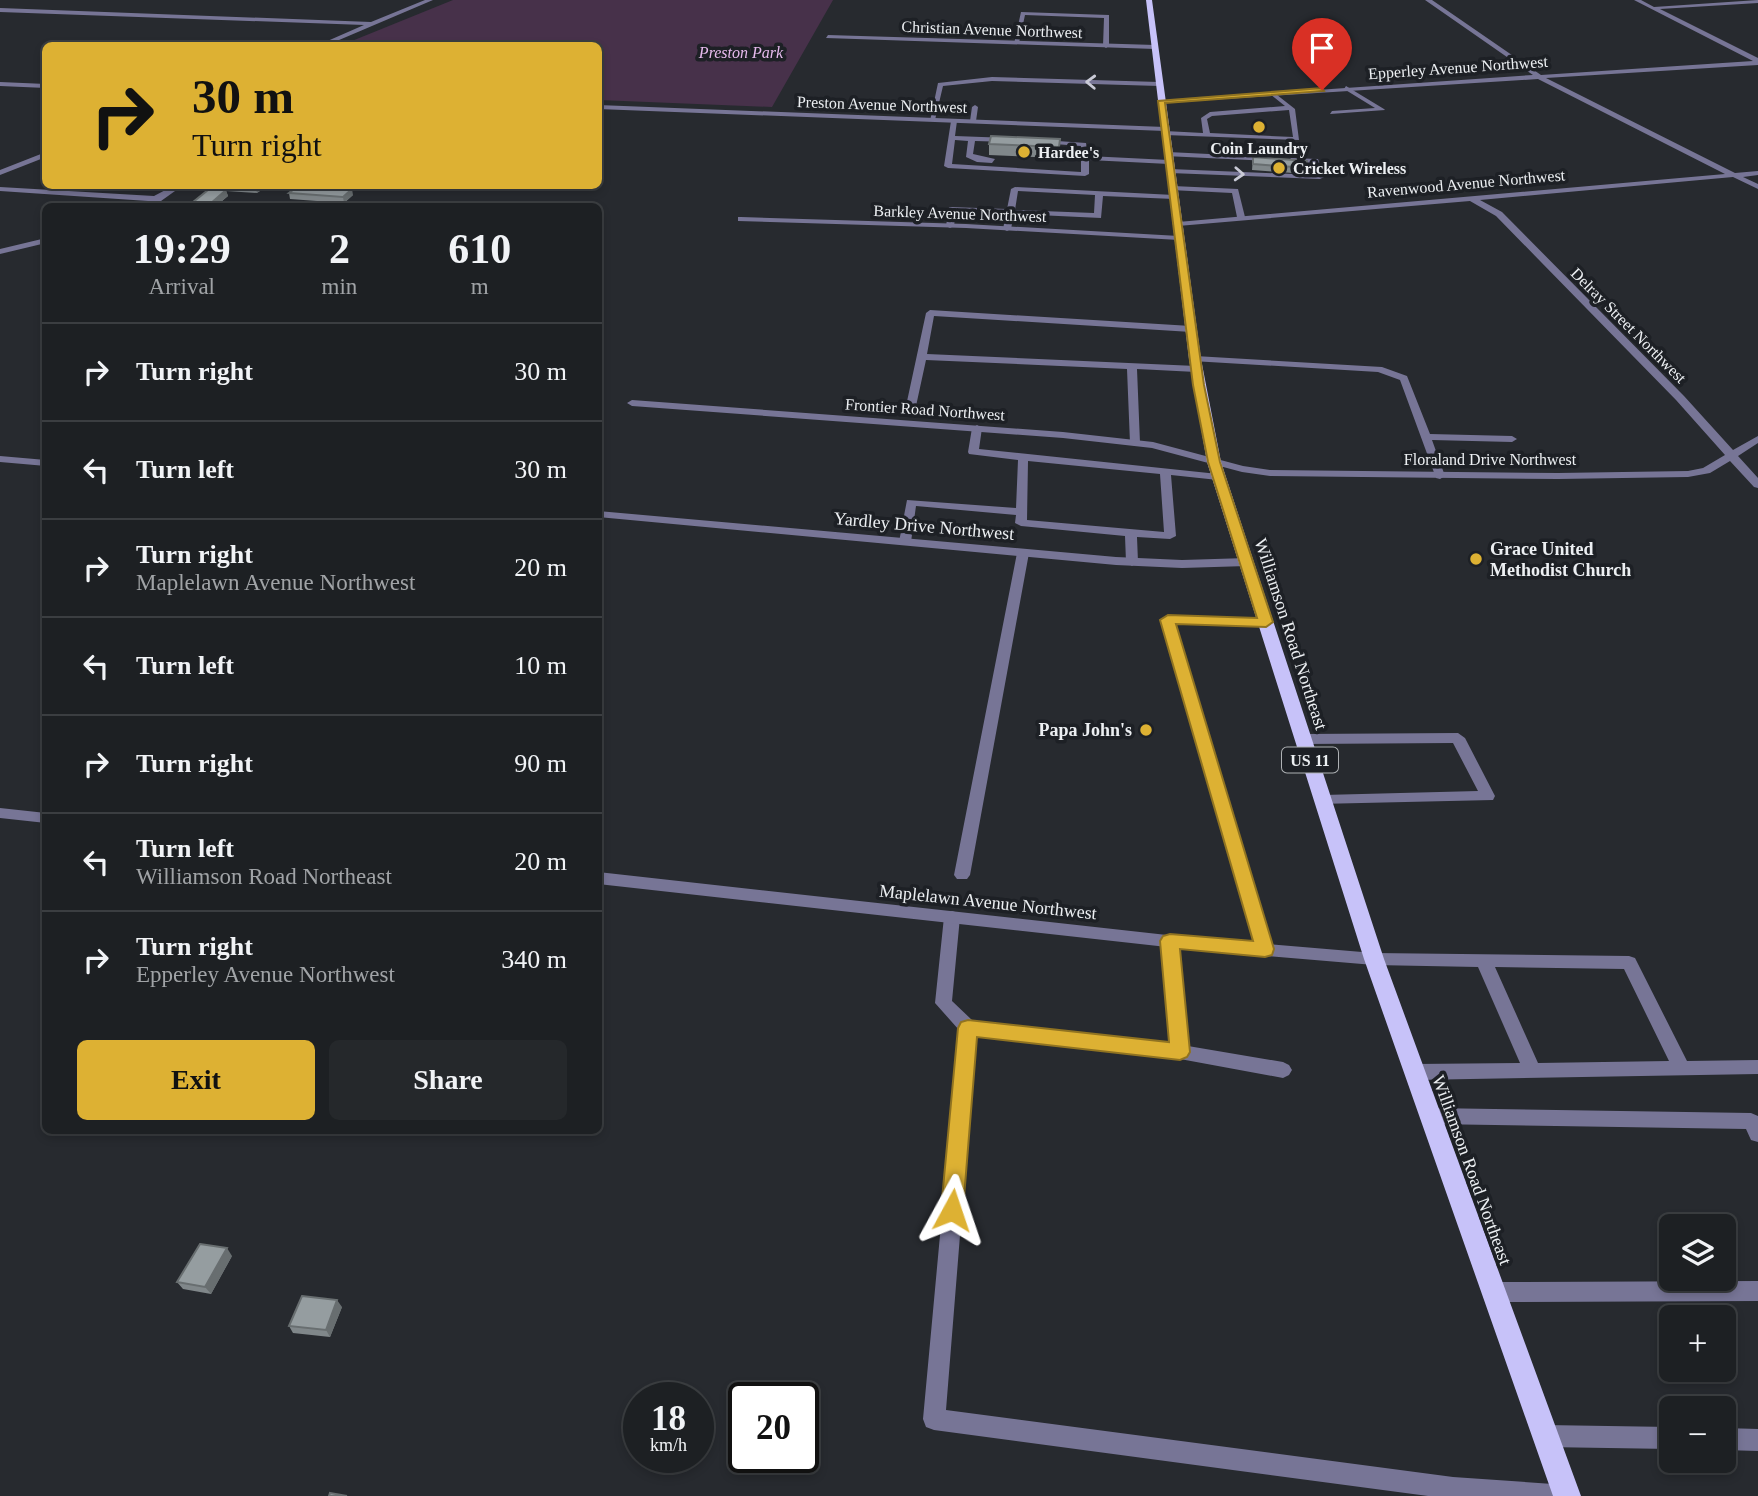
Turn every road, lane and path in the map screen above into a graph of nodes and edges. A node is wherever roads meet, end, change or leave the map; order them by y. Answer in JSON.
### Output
{"nodes":[{"id":1,"x":430,"y":0,"type":"edge"},
{"id":2,"x":1149,"y":0,"type":"edge"},
{"id":3,"x":1428,"y":0,"type":"edge"},
{"id":4,"x":1637,"y":0,"type":"edge"},
{"id":5,"x":1758,"y":1,"type":"edge"},
{"id":6,"x":1654,"y":8,"type":"junction"},
{"id":7,"x":0,"y":10,"type":"edge"},
{"id":8,"x":373,"y":24,"type":"junction"},
{"id":9,"x":828,"y":37,"type":"dead end"},
{"id":10,"x":328,"y":42,"type":"edge"},
{"id":11,"x":1016,"y":43,"type":"junction"},
{"id":12,"x":1105,"y":46,"type":"junction"},
{"id":13,"x":1155,"y":47,"type":"junction"},
{"id":14,"x":1757,"y":65,"type":"edge"},
{"id":15,"x":1539,"y":76,"type":"junction"},
{"id":16,"x":0,"y":84,"type":"edge"},
{"id":17,"x":42,"y":86,"type":"edge"},
{"id":18,"x":1346,"y":88,"type":"junction"},
{"id":19,"x":1160,"y":93,"type":"junction"},
{"id":20,"x":1272,"y":93,"type":"junction"},
{"id":21,"x":602,"y":107,"type":"edge"},
{"id":22,"x":975,"y":107,"type":"dead end"},
{"id":23,"x":1291,"y":107,"type":"junction"},
{"id":24,"x":1332,"y":113,"type":"dead end"},
{"id":25,"x":932,"y":120,"type":"junction"},
{"id":26,"x":954,"y":121,"type":"junction"},
{"id":27,"x":973,"y":121,"type":"junction"},
{"id":28,"x":1075,"y":125,"type":"junction"},
{"id":29,"x":1165,"y":131,"type":"junction"},
{"id":30,"x":1207,"y":135,"type":"junction"},
{"id":31,"x":952,"y":138,"type":"junction"},
{"id":32,"x":972,"y":139,"type":"junction"},
{"id":33,"x":1023,"y":141,"type":"edge"},
{"id":34,"x":1036,"y":142,"type":"edge"},
{"id":35,"x":1074,"y":143,"type":"junction"},
{"id":36,"x":42,"y":157,"type":"edge"},
{"id":37,"x":1085,"y":161,"type":"junction"},
{"id":38,"x":0,"y":173,"type":"edge"},
{"id":39,"x":1758,"y":173,"type":"edge"},
{"id":40,"x":1171,"y":174,"type":"junction"},
{"id":41,"x":1732,"y":175,"type":"junction"},
{"id":42,"x":1758,"y":187,"type":"edge"},
{"id":43,"x":0,"y":189,"type":"edge"},
{"id":44,"x":173,"y":189,"type":"edge"},
{"id":45,"x":1099,"y":193,"type":"junction"},
{"id":46,"x":1469,"y":197,"type":"junction"},
{"id":47,"x":158,"y":198,"type":"junction"},
{"id":48,"x":148,"y":203,"type":"edge"},
{"id":49,"x":1011,"y":212,"type":"junction"},
{"id":50,"x":1241,"y":217,"type":"junction"},
{"id":51,"x":741,"y":219,"type":"dead end"},
{"id":52,"x":950,"y":226,"type":"junction"},
{"id":53,"x":1007,"y":229,"type":"junction"},
{"id":54,"x":1178,"y":231,"type":"junction"},
{"id":55,"x":42,"y":241,"type":"edge"},
{"id":56,"x":0,"y":252,"type":"edge"},
{"id":57,"x":1191,"y":329,"type":"junction"},
{"id":58,"x":922,"y":357,"type":"junction"},
{"id":59,"x":1196,"y":364,"type":"junction"},
{"id":60,"x":1132,"y":366,"type":"junction"},
{"id":61,"x":632,"y":402,"type":"dead end"},
{"id":62,"x":911,"y":406,"type":"dead end"},
{"id":63,"x":977,"y":428,"type":"junction"},
{"id":64,"x":1427,"y":437,"type":"junction"},
{"id":65,"x":1512,"y":439,"type":"dead end"},
{"id":66,"x":1758,"y":439,"type":"edge"},
{"id":67,"x":1135,"y":443,"type":"junction"},
{"id":68,"x":1732,"y":456,"type":"junction"},
{"id":69,"x":1023,"y":457,"type":"junction"},
{"id":70,"x":0,"y":459,"type":"edge"},
{"id":71,"x":42,"y":463,"type":"edge"},
{"id":72,"x":1216,"y":470,"type":"junction"},
{"id":73,"x":1165,"y":471,"type":"junction"},
{"id":74,"x":1440,"y":476,"type":"junction"},
{"id":75,"x":1758,"y":485,"type":"edge"},
{"id":76,"x":1022,"y":512,"type":"junction"},
{"id":77,"x":602,"y":514,"type":"edge"},
{"id":78,"x":1130,"y":532,"type":"junction"},
{"id":79,"x":905,"y":542,"type":"junction"},
{"id":80,"x":1023,"y":553,"type":"junction"},
{"id":81,"x":1132,"y":562,"type":"junction"},
{"id":82,"x":1247,"y":562,"type":"junction"},
{"id":83,"x":1266,"y":622,"type":"junction"},
{"id":84,"x":1303,"y":739,"type":"junction"},
{"id":85,"x":1323,"y":800,"type":"junction"},
{"id":86,"x":0,"y":813,"type":"edge"},
{"id":87,"x":42,"y":818,"type":"edge"},
{"id":88,"x":962,"y":875,"type":"dead end"},
{"id":89,"x":602,"y":878,"type":"edge"},
{"id":90,"x":952,"y":917,"type":"junction"},
{"id":91,"x":1170,"y":941,"type":"junction"},
{"id":92,"x":1265,"y":949,"type":"junction"},
{"id":93,"x":1374,"y":959,"type":"junction"},
{"id":94,"x":1484,"y":962,"type":"junction"},
{"id":95,"x":968,"y":1028,"type":"junction"},
{"id":96,"x":1180,"y":1052,"type":"junction"},
{"id":97,"x":1682,"y":1068,"type":"junction"},
{"id":98,"x":1758,"y":1068,"type":"edge"},
{"id":99,"x":1283,"y":1070,"type":"dead end"},
{"id":100,"x":1532,"y":1070,"type":"junction"},
{"id":101,"x":1415,"y":1072,"type":"junction"},
{"id":102,"x":1431,"y":1116,"type":"junction"},
{"id":103,"x":1758,"y":1134,"type":"edge"},
{"id":104,"x":1758,"y":1291,"type":"edge"},
{"id":105,"x":1494,"y":1292,"type":"junction"},
{"id":106,"x":1545,"y":1437,"type":"junction"},
{"id":107,"x":1659,"y":1438,"type":"edge"},
{"id":108,"x":1736,"y":1439,"type":"edge"},
{"id":109,"x":1758,"y":1440,"type":"edge"},
{"id":110,"x":1567,"y":1496,"type":"edge"}],
"edges":[{"from":1,"to":8,"type":"street"},
{"from":2,"to":13,"type":"main road","name":"Williamson Road Northeast","number":"US 11"},
{"from":3,"to":15,"type":"street"},
{"from":4,"to":6,"type":"street"},
{"from":5,"to":6,"type":"street"},
{"from":6,"to":14,"type":"street"},
{"from":7,"to":8,"type":"street"},
{"from":8,"to":10,"type":"street"},
{"from":9,"to":11,"type":"street","name":"Christian Avenue Northwest"},
{"from":11,"to":12,"type":"street","name":"Christian Avenue Northwest"},
{"from":11,"to":12,"type":"street"},
{"from":12,"to":13,"type":"street","name":"Christian Avenue Northwest"},
{"from":13,"to":19,"type":"main road","name":"Williamson Road Northeast","number":"US 11"},
{"from":14,"to":15,"type":"street","name":"Epperley Avenue Northwest"},
{"from":15,"to":18,"type":"street","name":"Epperley Avenue Northwest"},
{"from":15,"to":41,"type":"street"},
{"from":16,"to":17,"type":"street"},
{"from":18,"to":20,"type":"street","name":"Epperley Avenue Northwest"},
{"from":18,"to":24,"type":"street"},
{"from":19,"to":20,"type":"street","name":"Epperley Avenue Northwest"},
{"from":19,"to":25,"type":"street","name":"Epperley Avenue Northwest","one_way":true},
{"from":19,"to":29,"type":"main road","name":"Williamson Road Northeast","number":"US 11"},
{"from":20,"to":23,"type":"street"},
{"from":21,"to":25,"type":"street","name":"Preston Avenue Northwest"},
{"from":22,"to":27,"type":"street"},
{"from":23,"to":30,"type":"street"},
{"from":23,"to":30,"type":"street","name":"Preston Avenue Northwest"},
{"from":25,"to":26,"type":"street","name":"Preston Avenue Northwest"},
{"from":26,"to":27,"type":"street","name":"Preston Avenue Northwest"},
{"from":26,"to":31,"type":"street"},
{"from":27,"to":28,"type":"street","name":"Preston Avenue Northwest"},
{"from":28,"to":29,"type":"street","name":"Preston Avenue Northwest"},
{"from":28,"to":35,"type":"street"},
{"from":29,"to":30,"type":"street","name":"Preston Avenue Northwest"},
{"from":29,"to":40,"type":"main road","name":"Williamson Road Northeast","number":"US 11"},
{"from":31,"to":32,"type":"street"},
{"from":31,"to":37,"type":"street"},
{"from":32,"to":33,"type":"street"},
{"from":32,"to":37,"type":"street"},
{"from":34,"to":35,"type":"street"},
{"from":35,"to":37,"type":"street"},
{"from":36,"to":38,"type":"street"},
{"from":37,"to":40,"type":"street"},
{"from":39,"to":41,"type":"street","name":"Ravenwood Avenue Northwest"},
{"from":40,"to":40,"type":"street","one_way":true},
{"from":40,"to":45,"type":"street"},
{"from":40,"to":50,"type":"street"},
{"from":40,"to":54,"type":"main road","name":"Williamson Road Northeast","number":"US 11"},
{"from":41,"to":42,"type":"street"},
{"from":41,"to":46,"type":"street","name":"Ravenwood Avenue Northwest"},
{"from":43,"to":47,"type":"street"},
{"from":44,"to":47,"type":"street"},
{"from":45,"to":49,"type":"street"},
{"from":45,"to":49,"type":"street"},
{"from":46,"to":50,"type":"street","name":"Ravenwood Avenue Northwest"},
{"from":46,"to":68,"type":"street","name":"Delray Street Northwest"},
{"from":47,"to":48,"type":"street"},
{"from":49,"to":52,"type":"street"},
{"from":49,"to":53,"type":"street"},
{"from":50,"to":54,"type":"street","name":"Ravenwood Avenue Northwest"},
{"from":51,"to":52,"type":"street","name":"Barkley Avenue Northwest"},
{"from":52,"to":53,"type":"street","name":"Barkley Avenue Northwest"},
{"from":53,"to":54,"type":"street","name":"Barkley Avenue Northwest"},
{"from":54,"to":57,"type":"main road","name":"Williamson Road Northeast","number":"US 11"},
{"from":55,"to":56,"type":"street"},
{"from":57,"to":58,"type":"street"},
{"from":57,"to":59,"type":"main road","name":"Williamson Road Northeast","number":"US 11"},
{"from":58,"to":60,"type":"street"},
{"from":58,"to":62,"type":"street"},
{"from":59,"to":60,"type":"street"},
{"from":59,"to":64,"type":"street"},
{"from":59,"to":72,"type":"main road","name":"Williamson Road Northeast","number":"US 11"},
{"from":60,"to":67,"type":"street"},
{"from":61,"to":63,"type":"street","name":"Frontier Road Northwest"},
{"from":63,"to":67,"type":"street","name":"Frontier Road Northwest"},
{"from":63,"to":69,"type":"street"},
{"from":64,"to":65,"type":"street"},
{"from":64,"to":74,"type":"street"},
{"from":66,"to":68,"type":"street","name":"Floraland Drive Northwest"},
{"from":67,"to":72,"type":"street","name":"Frontier Road Northwest"},
{"from":68,"to":74,"type":"street","name":"Floraland Drive Northwest"},
{"from":68,"to":75,"type":"street","name":"Delray Street Northwest"},
{"from":69,"to":73,"type":"street"},
{"from":69,"to":76,"type":"street"},
{"from":70,"to":71,"type":"street"},
{"from":72,"to":73,"type":"street"},
{"from":72,"to":74,"type":"street","name":"Floraland Drive Northwest"},
{"from":72,"to":82,"type":"main road","name":"Williamson Road Northeast","number":"US 11"},
{"from":73,"to":78,"type":"street"},
{"from":76,"to":78,"type":"street"},
{"from":76,"to":79,"type":"street"},
{"from":77,"to":79,"type":"street","name":"Yardley Drive Northwest"},
{"from":78,"to":81,"type":"street"},
{"from":79,"to":80,"type":"street","name":"Yardley Drive Northwest"},
{"from":80,"to":81,"type":"street","name":"Yardley Drive Northwest"},
{"from":80,"to":88,"type":"street"},
{"from":81,"to":82,"type":"street","name":"Yardley Drive Northwest"},
{"from":82,"to":83,"type":"main road","name":"Williamson Road Northeast","number":"US 11"},
{"from":83,"to":84,"type":"main road","name":"Williamson Road Northeast","number":"US 11"},
{"from":83,"to":92,"type":"street"},
{"from":84,"to":85,"type":"main road","name":"Williamson Road Northeast","number":"US 11"},
{"from":84,"to":85,"type":"street"},
{"from":85,"to":93,"type":"main road","name":"Williamson Road Northeast","number":"US 11"},
{"from":86,"to":87,"type":"street"},
{"from":89,"to":90,"type":"street","name":"Maplelawn Avenue Northwest"},
{"from":90,"to":91,"type":"street","name":"Maplelawn Avenue Northwest"},
{"from":90,"to":95,"type":"street"},
{"from":91,"to":92,"type":"street","name":"Maplelawn Avenue Northwest"},
{"from":91,"to":96,"type":"street"},
{"from":92,"to":93,"type":"street","name":"Maplelawn Avenue Northwest"},
{"from":93,"to":94,"type":"street","name":"Maplelawn Avenue Northwest"},
{"from":93,"to":101,"type":"main road","name":"Williamson Road Northeast","number":"US 11"},
{"from":94,"to":97,"type":"street","name":"Maplelawn Avenue Northwest"},
{"from":94,"to":100,"type":"street"},
{"from":95,"to":96,"type":"street"},
{"from":95,"to":110,"type":"street"},
{"from":96,"to":99,"type":"street"},
{"from":97,"to":98,"type":"street"},
{"from":97,"to":100,"type":"street"},
{"from":100,"to":101,"type":"street"},
{"from":101,"to":102,"type":"main road","name":"Williamson Road Northeast","number":"US 11"},
{"from":102,"to":103,"type":"street"},
{"from":102,"to":105,"type":"main road","name":"Williamson Road Northeast","number":"US 11"},
{"from":104,"to":105,"type":"street"},
{"from":105,"to":106,"type":"main road","name":"Williamson Road Northeast","number":"US 11"},
{"from":106,"to":107,"type":"street"},
{"from":106,"to":110,"type":"main road","name":"Williamson Road Northeast","number":"US 11"},
{"from":108,"to":109,"type":"street"}]}
